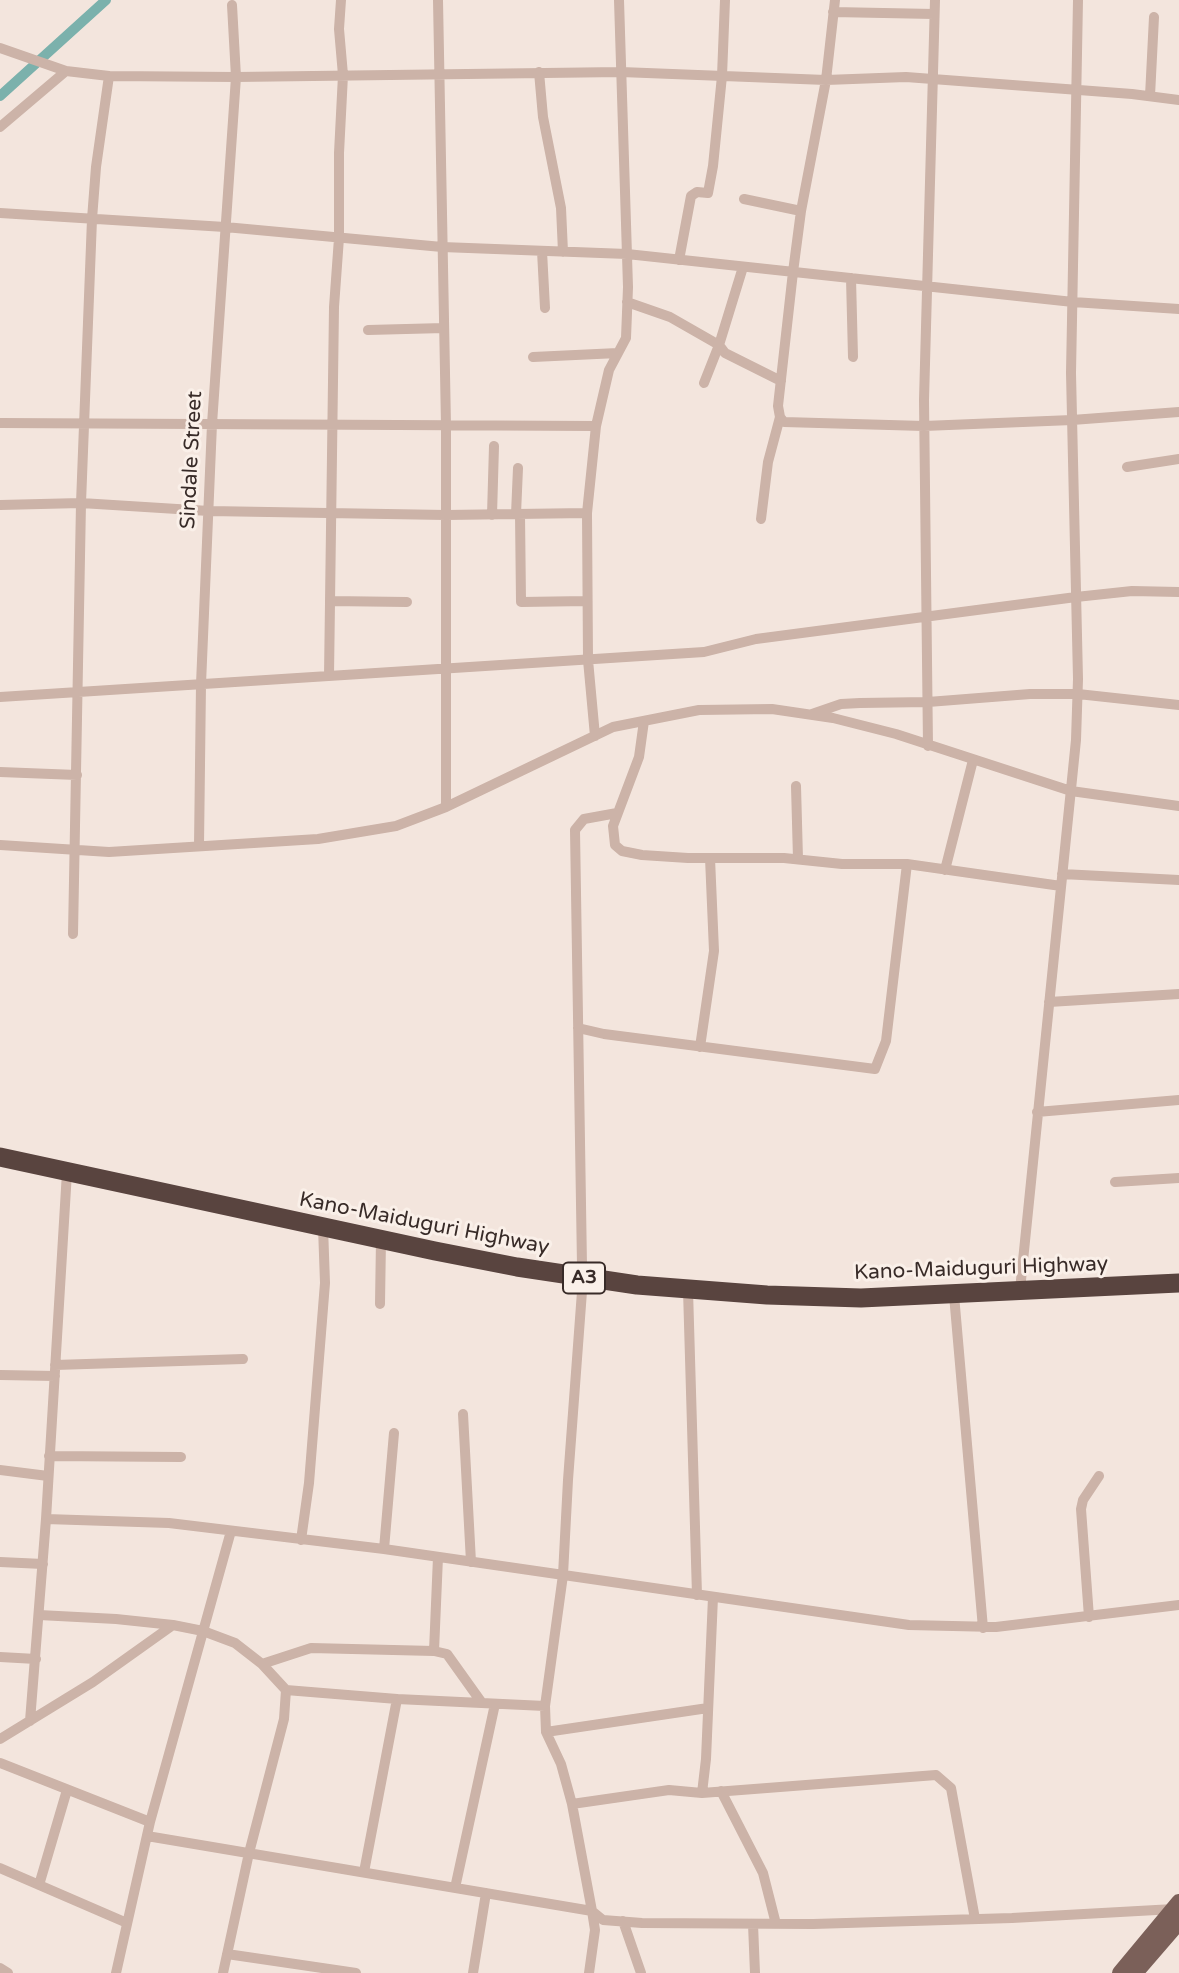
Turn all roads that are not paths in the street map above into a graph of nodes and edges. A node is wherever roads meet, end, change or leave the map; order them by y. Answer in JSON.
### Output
{"nodes":[{"id":1,"x":341,"y":0,"type":"edge"},
{"id":2,"x":438,"y":0,"type":"edge"},
{"id":3,"x":619,"y":0,"type":"edge"},
{"id":4,"x":725,"y":0,"type":"edge"},
{"id":5,"x":835,"y":0,"type":"edge"},
{"id":6,"x":935,"y":0,"type":"edge"},
{"id":7,"x":1078,"y":0,"type":"edge"},
{"id":8,"x":232,"y":5,"type":"dead end"},
{"id":9,"x":833,"y":12,"type":"junction"},
{"id":10,"x":934,"y":14,"type":"junction"},
{"id":11,"x":1154,"y":17,"type":"dead end"},
{"id":12,"x":0,"y":48,"type":"edge"},
{"id":13,"x":66,"y":71,"type":"junction"},
{"id":14,"x":539,"y":72,"type":"junction"},
{"id":15,"x":621,"y":72,"type":"junction"},
{"id":16,"x":439,"y":74,"type":"junction"},
{"id":17,"x":343,"y":75,"type":"junction"},
{"id":18,"x":109,"y":76,"type":"junction"},
{"id":19,"x":722,"y":76,"type":"junction"},
{"id":20,"x":236,"y":77,"type":"junction"},
{"id":21,"x":932,"y":79,"type":"junction"},
{"id":22,"x":827,"y":80,"type":"junction"},
{"id":23,"x":1078,"y":91,"type":"junction"},
{"id":24,"x":1150,"y":96,"type":"junction"},
{"id":25,"x":1179,"y":100,"type":"edge"},
{"id":26,"x":0,"y":127,"type":"edge"},
{"id":27,"x":744,"y":199,"type":"dead end"},
{"id":28,"x":801,"y":211,"type":"junction"},
{"id":29,"x":0,"y":213,"type":"edge"},
{"id":30,"x":92,"y":219,"type":"junction"},
{"id":31,"x":225,"y":227,"type":"junction"},
{"id":32,"x":339,"y":238,"type":"junction"},
{"id":33,"x":442,"y":247,"type":"junction"},
{"id":34,"x":542,"y":251,"type":"junction"},
{"id":35,"x":563,"y":252,"type":"junction"},
{"id":36,"x":627,"y":254,"type":"junction"},
{"id":37,"x":679,"y":260,"type":"junction"},
{"id":38,"x":743,"y":267,"type":"junction"},
{"id":39,"x":793,"y":272,"type":"junction"},
{"id":40,"x":851,"y":278,"type":"junction"},
{"id":41,"x":926,"y":286,"type":"junction"},
{"id":42,"x":627,"y":302,"type":"junction"},
{"id":43,"x":1073,"y":302,"type":"junction"},
{"id":44,"x":545,"y":308,"type":"dead end"},
{"id":45,"x":1179,"y":309,"type":"edge"},
{"id":46,"x":444,"y":328,"type":"junction"},
{"id":47,"x":368,"y":330,"type":"dead end"},
{"id":48,"x":719,"y":345,"type":"junction"},
{"id":49,"x":618,"y":354,"type":"junction"},
{"id":50,"x":853,"y":356,"type":"dead end"},
{"id":51,"x":533,"y":357,"type":"dead end"},
{"id":52,"x":781,"y":381,"type":"junction"},
{"id":53,"x":704,"y":383,"type":"dead end"},
{"id":54,"x":1179,"y":412,"type":"edge"},
{"id":55,"x":780,"y":417,"type":"junction"},
{"id":56,"x":1072,"y":420,"type":"junction"},
{"id":57,"x":0,"y":423,"type":"edge"},
{"id":58,"x":85,"y":424,"type":"junction"},
{"id":59,"x":212,"y":424,"type":"junction"},
{"id":60,"x":334,"y":425,"type":"junction"},
{"id":61,"x":446,"y":425,"type":"junction"},
{"id":62,"x":596,"y":426,"type":"junction"},
{"id":63,"x":924,"y":426,"type":"junction"},
{"id":64,"x":494,"y":446,"type":"dead end"},
{"id":65,"x":1179,"y":459,"type":"edge"},
{"id":66,"x":1128,"y":467,"type":"dead end"},
{"id":67,"x":519,"y":468,"type":"dead end"},
{"id":68,"x":81,"y":503,"type":"junction"},
{"id":69,"x":0,"y":505,"type":"edge"},
{"id":70,"x":209,"y":511,"type":"junction"},
{"id":71,"x":331,"y":513,"type":"junction"},
{"id":72,"x":587,"y":513,"type":"junction"},
{"id":73,"x":492,"y":514,"type":"junction"},
{"id":74,"x":518,"y":514,"type":"junction"},
{"id":75,"x":446,"y":515,"type":"junction"},
{"id":76,"x":761,"y":519,"type":"dead end"},
{"id":77,"x":1179,"y":592,"type":"edge"},
{"id":78,"x":1076,"y":597,"type":"junction"},
{"id":79,"x":330,"y":601,"type":"junction"},
{"id":80,"x":407,"y":601,"type":"dead end"},
{"id":81,"x":587,"y":601,"type":"junction"},
{"id":82,"x":926,"y":617,"type":"junction"},
{"id":83,"x":588,"y":660,"type":"junction"},
{"id":84,"x":446,"y":669,"type":"junction"},
{"id":85,"x":329,"y":676,"type":"junction"},
{"id":86,"x":201,"y":684,"type":"junction"},
{"id":87,"x":78,"y":692,"type":"junction"},
{"id":88,"x":1078,"y":694,"type":"junction"},
{"id":89,"x":0,"y":696,"type":"edge"},
{"id":90,"x":928,"y":702,"type":"junction"},
{"id":91,"x":1179,"y":705,"type":"edge"},
{"id":92,"x":809,"y":714,"type":"junction"},
{"id":93,"x":644,"y":721,"type":"junction"},
{"id":94,"x":595,"y":736,"type":"junction"},
{"id":95,"x":928,"y":746,"type":"junction"},
{"id":96,"x":973,"y":760,"type":"junction"},
{"id":97,"x":0,"y":772,"type":"edge"},
{"id":98,"x":77,"y":775,"type":"junction"},
{"id":99,"x":796,"y":786,"type":"dead end"},
{"id":100,"x":1071,"y":791,"type":"junction"},
{"id":101,"x":1179,"y":806,"type":"edge"},
{"id":102,"x":446,"y":807,"type":"junction"},
{"id":103,"x":617,"y":813,"type":"junction"},
{"id":104,"x":0,"y":845,"type":"edge"},
{"id":105,"x":199,"y":846,"type":"junction"},
{"id":106,"x":76,"y":849,"type":"junction"},
{"id":107,"x":710,"y":858,"type":"junction"},
{"id":108,"x":798,"y":859,"type":"junction"},
{"id":109,"x":907,"y":864,"type":"junction"},
{"id":110,"x":945,"y":870,"type":"junction"},
{"id":111,"x":1062,"y":874,"type":"junction"},
{"id":112,"x":1179,"y":880,"type":"edge"},
{"id":113,"x":1061,"y":886,"type":"junction"},
{"id":114,"x":73,"y":934,"type":"dead end"},
{"id":115,"x":1179,"y":994,"type":"edge"},
{"id":116,"x":1049,"y":1002,"type":"junction"},
{"id":117,"x":578,"y":1028,"type":"junction"},
{"id":118,"x":700,"y":1047,"type":"junction"},
{"id":119,"x":1179,"y":1100,"type":"edge"},
{"id":120,"x":1037,"y":1112,"type":"junction"},
{"id":121,"x":0,"y":1146,"type":"edge"},
{"id":122,"x":0,"y":1157,"type":"edge"},
{"id":123,"x":67,"y":1172,"type":"junction"},
{"id":124,"x":1179,"y":1178,"type":"edge"},
{"id":125,"x":1115,"y":1182,"type":"dead end"},
{"id":126,"x":323,"y":1227,"type":"junction"},
{"id":127,"x":381,"y":1240,"type":"junction"},
{"id":128,"x":582,"y":1272,"type":"junction"},
{"id":129,"x":1179,"y":1272,"type":"edge"},
{"id":130,"x":1179,"y":1283,"type":"edge"},
{"id":131,"x":1019,"y":1285,"type":"junction"},
{"id":132,"x":688,"y":1290,"type":"junction"},
{"id":133,"x":954,"y":1294,"type":"junction"},
{"id":134,"x":380,"y":1304,"type":"dead end"},
{"id":135,"x":243,"y":1359,"type":"dead end"},
{"id":136,"x":55,"y":1370,"type":"junction"},
{"id":137,"x":0,"y":1375,"type":"edge"},
{"id":138,"x":463,"y":1414,"type":"dead end"},
{"id":139,"x":394,"y":1433,"type":"dead end"},
{"id":140,"x":49,"y":1456,"type":"junction"},
{"id":141,"x":181,"y":1457,"type":"dead end"},
{"id":142,"x":0,"y":1470,"type":"edge"},
{"id":143,"x":48,"y":1476,"type":"junction"},
{"id":144,"x":1098,"y":1476,"type":"dead end"},
{"id":145,"x":46,"y":1519,"type":"junction"},
{"id":146,"x":231,"y":1531,"type":"junction"},
{"id":147,"x":300,"y":1540,"type":"junction"},
{"id":148,"x":384,"y":1549,"type":"junction"},
{"id":149,"x":438,"y":1557,"type":"junction"},
{"id":150,"x":0,"y":1562,"type":"edge"},
{"id":151,"x":471,"y":1562,"type":"junction"},
{"id":152,"x":43,"y":1564,"type":"junction"},
{"id":153,"x":563,"y":1575,"type":"junction"},
{"id":154,"x":697,"y":1595,"type":"junction"},
{"id":155,"x":713,"y":1597,"type":"junction"},
{"id":156,"x":1179,"y":1605,"type":"edge"},
{"id":157,"x":39,"y":1615,"type":"junction"},
{"id":158,"x":1089,"y":1617,"type":"junction"},
{"id":159,"x":173,"y":1625,"type":"junction"},
{"id":160,"x":983,"y":1628,"type":"junction"},
{"id":161,"x":203,"y":1631,"type":"junction"},
{"id":162,"x":434,"y":1651,"type":"junction"},
{"id":163,"x":0,"y":1657,"type":"edge"},
{"id":164,"x":36,"y":1659,"type":"junction"},
{"id":165,"x":262,"y":1664,"type":"junction"},
{"id":166,"x":286,"y":1689,"type":"junction"},
{"id":167,"x":397,"y":1699,"type":"junction"},
{"id":168,"x":482,"y":1703,"type":"junction"},
{"id":169,"x":495,"y":1704,"type":"junction"},
{"id":170,"x":545,"y":1706,"type":"junction"},
{"id":171,"x":708,"y":1708,"type":"junction"},
{"id":172,"x":30,"y":1721,"type":"junction"},
{"id":173,"x":546,"y":1732,"type":"junction"},
{"id":174,"x":0,"y":1739,"type":"edge"},
{"id":175,"x":0,"y":1763,"type":"edge"},
{"id":176,"x":66,"y":1790,"type":"junction"},
{"id":177,"x":721,"y":1791,"type":"junction"},
{"id":178,"x":702,"y":1793,"type":"junction"},
{"id":179,"x":572,"y":1804,"type":"junction"},
{"id":180,"x":150,"y":1822,"type":"junction"},
{"id":181,"x":147,"y":1836,"type":"junction"},
{"id":182,"x":249,"y":1853,"type":"junction"},
{"id":183,"x":0,"y":1868,"type":"edge"},
{"id":184,"x":364,"y":1872,"type":"junction"},
{"id":185,"x":39,"y":1885,"type":"junction"},
{"id":186,"x":455,"y":1888,"type":"junction"},
{"id":187,"x":486,"y":1893,"type":"junction"},
{"id":188,"x":592,"y":1911,"type":"junction"},
{"id":189,"x":1177,"y":1911,"type":"edge"},
{"id":190,"x":975,"y":1919,"type":"junction"},
{"id":191,"x":623,"y":1922,"type":"junction"},
{"id":192,"x":127,"y":1923,"type":"junction"},
{"id":193,"x":753,"y":1924,"type":"junction"},
{"id":194,"x":776,"y":1924,"type":"junction"},
{"id":195,"x":227,"y":1954,"type":"junction"},
{"id":196,"x":0,"y":1968,"type":"edge"},
{"id":197,"x":8,"y":1973,"type":"edge"},
{"id":198,"x":116,"y":1973,"type":"edge"},
{"id":199,"x":223,"y":1973,"type":"edge"},
{"id":200,"x":356,"y":1973,"type":"edge"},
{"id":201,"x":472,"y":1973,"type":"edge"},
{"id":202,"x":589,"y":1973,"type":"edge"},
{"id":203,"x":641,"y":1973,"type":"edge"},
{"id":204,"x":755,"y":1973,"type":"edge"},
{"id":205,"x":1120,"y":1973,"type":"edge"},
{"id":206,"x":1135,"y":1973,"type":"edge"}],
"edges":[{"from":1,"to":17,"type":"street"},
{"from":2,"to":16,"type":"street"},
{"from":3,"to":15,"type":"street"},
{"from":4,"to":19,"type":"street"},
{"from":5,"to":9,"type":"street"},
{"from":6,"to":10,"type":"street"},
{"from":7,"to":23,"type":"street"},
{"from":8,"to":20,"type":"street","name":"Sindale Street"},
{"from":9,"to":10,"type":"street"},
{"from":9,"to":22,"type":"street"},
{"from":10,"to":21,"type":"street"},
{"from":11,"to":24,"type":"street"},
{"from":12,"to":13,"type":"street"},
{"from":13,"to":18,"type":"street"},
{"from":13,"to":26,"type":"street"},
{"from":14,"to":15,"type":"street"},
{"from":14,"to":16,"type":"street"},
{"from":14,"to":35,"type":"street"},
{"from":15,"to":19,"type":"street"},
{"from":15,"to":36,"type":"street"},
{"from":16,"to":17,"type":"street"},
{"from":16,"to":33,"type":"street"},
{"from":17,"to":20,"type":"street"},
{"from":17,"to":32,"type":"street"},
{"from":18,"to":20,"type":"street"},
{"from":18,"to":30,"type":"street"},
{"from":19,"to":22,"type":"street"},
{"from":19,"to":37,"type":"street"},
{"from":20,"to":31,"type":"street","name":"Sindale Street"},
{"from":21,"to":22,"type":"street"},
{"from":21,"to":23,"type":"street"},
{"from":21,"to":41,"type":"street"},
{"from":22,"to":28,"type":"street"},
{"from":23,"to":24,"type":"street"},
{"from":23,"to":43,"type":"street"},
{"from":24,"to":25,"type":"street"},
{"from":27,"to":28,"type":"street"},
{"from":28,"to":39,"type":"street"},
{"from":29,"to":30,"type":"street"},
{"from":30,"to":31,"type":"street"},
{"from":30,"to":58,"type":"street"},
{"from":31,"to":32,"type":"street"},
{"from":31,"to":59,"type":"street","name":"Sindale Street"},
{"from":32,"to":33,"type":"street"},
{"from":32,"to":60,"type":"street"},
{"from":33,"to":34,"type":"street"},
{"from":33,"to":46,"type":"street"},
{"from":34,"to":35,"type":"street"},
{"from":34,"to":44,"type":"street"},
{"from":35,"to":36,"type":"street"},
{"from":36,"to":37,"type":"street"},
{"from":36,"to":42,"type":"street"},
{"from":37,"to":38,"type":"street"},
{"from":38,"to":39,"type":"street"},
{"from":38,"to":48,"type":"street"},
{"from":39,"to":40,"type":"street"},
{"from":39,"to":52,"type":"street"},
{"from":40,"to":41,"type":"street"},
{"from":40,"to":50,"type":"street"},
{"from":41,"to":43,"type":"street"},
{"from":41,"to":63,"type":"street"},
{"from":42,"to":48,"type":"street"},
{"from":42,"to":49,"type":"street"},
{"from":43,"to":45,"type":"street"},
{"from":43,"to":56,"type":"street"},
{"from":46,"to":47,"type":"street"},
{"from":46,"to":61,"type":"street"},
{"from":48,"to":52,"type":"street"},
{"from":48,"to":53,"type":"street"},
{"from":49,"to":51,"type":"street"},
{"from":49,"to":62,"type":"street"},
{"from":52,"to":55,"type":"street"},
{"from":54,"to":56,"type":"street"},
{"from":55,"to":63,"type":"street"},
{"from":55,"to":76,"type":"street"},
{"from":56,"to":63,"type":"street"},
{"from":56,"to":78,"type":"street"},
{"from":57,"to":58,"type":"street"},
{"from":58,"to":59,"type":"street"},
{"from":58,"to":68,"type":"street"},
{"from":59,"to":60,"type":"street"},
{"from":59,"to":70,"type":"street","name":"Sindale Street"},
{"from":60,"to":61,"type":"street"},
{"from":60,"to":71,"type":"street"},
{"from":61,"to":62,"type":"street"},
{"from":61,"to":75,"type":"street"},
{"from":62,"to":72,"type":"street"},
{"from":63,"to":82,"type":"street"},
{"from":64,"to":73,"type":"street"},
{"from":65,"to":66,"type":"street"},
{"from":67,"to":74,"type":"street"},
{"from":68,"to":69,"type":"street"},
{"from":68,"to":70,"type":"street"},
{"from":68,"to":87,"type":"street"},
{"from":70,"to":71,"type":"street"},
{"from":70,"to":86,"type":"street","name":"Sindale Street"},
{"from":71,"to":75,"type":"street"},
{"from":71,"to":79,"type":"street"},
{"from":72,"to":74,"type":"street"},
{"from":72,"to":81,"type":"street"},
{"from":73,"to":74,"type":"street"},
{"from":73,"to":75,"type":"street"},
{"from":74,"to":81,"type":"street"},
{"from":75,"to":84,"type":"street"},
{"from":77,"to":78,"type":"street"},
{"from":78,"to":82,"type":"street"},
{"from":78,"to":88,"type":"street"},
{"from":79,"to":80,"type":"street"},
{"from":79,"to":85,"type":"street"},
{"from":81,"to":83,"type":"street"},
{"from":82,"to":83,"type":"street"},
{"from":82,"to":90,"type":"street"},
{"from":83,"to":84,"type":"street"},
{"from":83,"to":94,"type":"street"},
{"from":84,"to":85,"type":"street"},
{"from":84,"to":102,"type":"street"},
{"from":85,"to":86,"type":"street"},
{"from":86,"to":87,"type":"street"},
{"from":86,"to":105,"type":"street","name":"Sindale Street"},
{"from":87,"to":89,"type":"street"},
{"from":87,"to":98,"type":"street"},
{"from":88,"to":90,"type":"street"},
{"from":88,"to":91,"type":"street"},
{"from":88,"to":100,"type":"street"},
{"from":90,"to":92,"type":"street"},
{"from":90,"to":95,"type":"street"},
{"from":92,"to":93,"type":"street"},
{"from":92,"to":95,"type":"street"},
{"from":93,"to":94,"type":"street"},
{"from":93,"to":103,"type":"street"},
{"from":94,"to":102,"type":"street"},
{"from":95,"to":96,"type":"street"},
{"from":96,"to":100,"type":"street"},
{"from":96,"to":110,"type":"street"},
{"from":97,"to":98,"type":"street"},
{"from":98,"to":106,"type":"street"},
{"from":99,"to":108,"type":"street"},
{"from":100,"to":101,"type":"street"},
{"from":100,"to":111,"type":"street"},
{"from":102,"to":105,"type":"street"},
{"from":103,"to":107,"type":"street"},
{"from":103,"to":117,"type":"street"},
{"from":104,"to":106,"type":"street"},
{"from":105,"to":106,"type":"street"},
{"from":106,"to":114,"type":"street"},
{"from":107,"to":108,"type":"street"},
{"from":107,"to":118,"type":"street"},
{"from":108,"to":109,"type":"street"},
{"from":109,"to":110,"type":"street"},
{"from":109,"to":118,"type":"street"},
{"from":110,"to":113,"type":"street"},
{"from":111,"to":112,"type":"street"},
{"from":111,"to":113,"type":"street"},
{"from":113,"to":116,"type":"street"},
{"from":115,"to":116,"type":"street"},
{"from":116,"to":120,"type":"street"},
{"from":117,"to":118,"type":"street"},
{"from":117,"to":128,"type":"street"},
{"from":119,"to":120,"type":"street"},
{"from":120,"to":131,"type":"street"},
{"from":121,"to":128,"type":"highway","name":"Kano-Maiduguri Highway","number":"A3"},
{"from":122,"to":123,"type":"highway","name":"Kano-Maiduguri Highway","number":"A3"},
{"from":123,"to":126,"type":"highway","name":"Kano-Maiduguri Highway","number":"A3"},
{"from":123,"to":136,"type":"street"},
{"from":124,"to":125,"type":"street"},
{"from":126,"to":127,"type":"highway","name":"Kano-Maiduguri Highway","number":"A3"},
{"from":126,"to":147,"type":"street"},
{"from":127,"to":128,"type":"highway","name":"Kano-Maiduguri Highway","number":"A3"},
{"from":127,"to":134,"type":"street"},
{"from":128,"to":131,"type":"highway","name":"Kano-Maiduguri Highway","number":"A3"},
{"from":128,"to":132,"type":"highway","name":"Kano-Maiduguri Highway","number":"A3"},
{"from":128,"to":153,"type":"street"},
{"from":129,"to":131,"type":"highway","name":"Kano-Maiduguri Highway","number":"A3"},
{"from":130,"to":131,"type":"highway","name":"Kano-Maiduguri Highway","number":"A3"},
{"from":131,"to":133,"type":"highway","name":"Kano-Maiduguri Highway","number":"A3"},
{"from":132,"to":133,"type":"highway","name":"Kano-Maiduguri Highway","number":"A3"},
{"from":132,"to":154,"type":"street"},
{"from":133,"to":160,"type":"street"},
{"from":135,"to":136,"type":"street"},
{"from":136,"to":137,"type":"street"},
{"from":136,"to":140,"type":"street"},
{"from":138,"to":151,"type":"street"},
{"from":139,"to":148,"type":"street"},
{"from":140,"to":141,"type":"street"},
{"from":140,"to":143,"type":"street"},
{"from":142,"to":143,"type":"street"},
{"from":143,"to":145,"type":"street"},
{"from":144,"to":158,"type":"street"},
{"from":145,"to":146,"type":"street"},
{"from":145,"to":152,"type":"street"},
{"from":146,"to":147,"type":"street"},
{"from":146,"to":161,"type":"street"},
{"from":147,"to":148,"type":"street"},
{"from":148,"to":149,"type":"street"},
{"from":149,"to":151,"type":"street"},
{"from":149,"to":162,"type":"street"},
{"from":150,"to":152,"type":"street"},
{"from":151,"to":153,"type":"street"},
{"from":152,"to":157,"type":"street"},
{"from":153,"to":154,"type":"street"},
{"from":153,"to":170,"type":"street"},
{"from":154,"to":155,"type":"street"},
{"from":155,"to":160,"type":"street"},
{"from":155,"to":171,"type":"street"},
{"from":156,"to":158,"type":"street"},
{"from":157,"to":159,"type":"street"},
{"from":157,"to":164,"type":"street"},
{"from":158,"to":160,"type":"street"},
{"from":159,"to":161,"type":"street"},
{"from":159,"to":172,"type":"street"},
{"from":161,"to":165,"type":"street"},
{"from":161,"to":180,"type":"street"},
{"from":162,"to":165,"type":"street"},
{"from":162,"to":168,"type":"street"},
{"from":163,"to":164,"type":"street"},
{"from":164,"to":172,"type":"street"},
{"from":165,"to":166,"type":"street"},
{"from":166,"to":167,"type":"street"},
{"from":166,"to":182,"type":"street"},
{"from":167,"to":168,"type":"street"},
{"from":167,"to":184,"type":"street"},
{"from":168,"to":169,"type":"street"},
{"from":169,"to":170,"type":"street"},
{"from":169,"to":186,"type":"street"},
{"from":170,"to":173,"type":"street"},
{"from":171,"to":173,"type":"street"},
{"from":171,"to":178,"type":"street"},
{"from":172,"to":174,"type":"street"},
{"from":173,"to":179,"type":"street"},
{"from":175,"to":176,"type":"street"},
{"from":176,"to":180,"type":"street"},
{"from":176,"to":185,"type":"street"},
{"from":177,"to":178,"type":"street"},
{"from":177,"to":190,"type":"street"},
{"from":177,"to":194,"type":"street"},
{"from":178,"to":179,"type":"street"},
{"from":179,"to":188,"type":"street"},
{"from":180,"to":181,"type":"street"},
{"from":181,"to":182,"type":"street"},
{"from":181,"to":192,"type":"street"},
{"from":182,"to":184,"type":"street"},
{"from":182,"to":195,"type":"street"},
{"from":183,"to":185,"type":"street"},
{"from":184,"to":186,"type":"street"},
{"from":185,"to":192,"type":"street"},
{"from":186,"to":187,"type":"street"},
{"from":187,"to":188,"type":"street"},
{"from":187,"to":201,"type":"street"},
{"from":188,"to":191,"type":"street"},
{"from":188,"to":202,"type":"street"},
{"from":189,"to":190,"type":"street"},
{"from":189,"to":205,"type":"main road"},
{"from":189,"to":206,"type":"main road"},
{"from":190,"to":194,"type":"street"},
{"from":191,"to":193,"type":"street"},
{"from":191,"to":203,"type":"street"},
{"from":192,"to":198,"type":"street"},
{"from":193,"to":194,"type":"street"},
{"from":193,"to":204,"type":"street"},
{"from":195,"to":199,"type":"street"},
{"from":195,"to":200,"type":"street"},
{"from":196,"to":197,"type":"street"}]}
